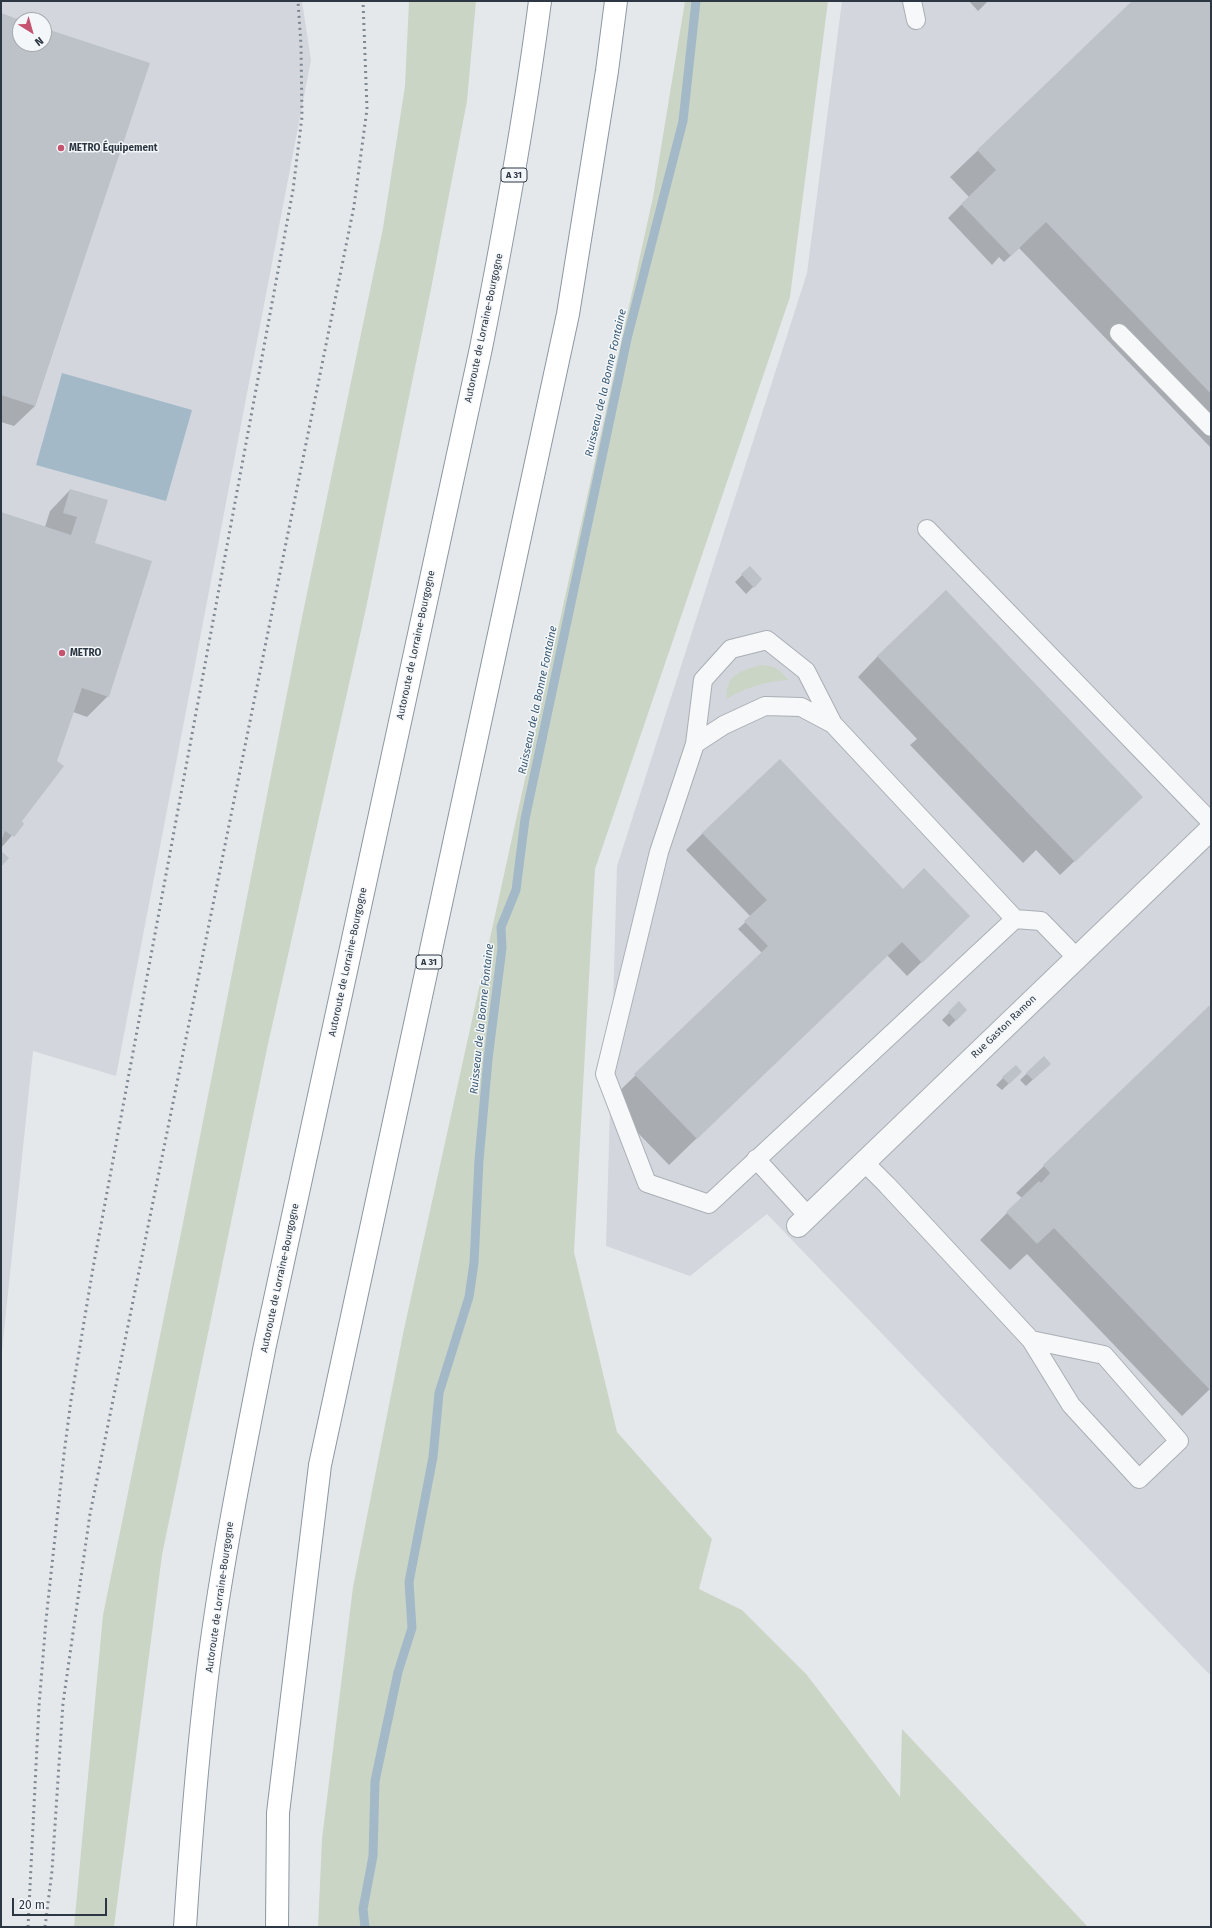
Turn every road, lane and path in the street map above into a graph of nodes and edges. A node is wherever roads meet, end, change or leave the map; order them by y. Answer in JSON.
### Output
{"nodes":[{"id":1,"x":540,"y":1,"type":"edge"},
{"id":2,"x":616,"y":1,"type":"edge"},
{"id":3,"x":912,"y":1,"type":"edge"},
{"id":4,"x":916,"y":20,"type":"dead end"},
{"id":5,"x":1119,"y":333,"type":"dead end"},
{"id":6,"x":1211,"y":427,"type":"edge"},
{"id":7,"x":927,"y":529,"type":"dead end"},
{"id":8,"x":833,"y":724,"type":"junction"},
{"id":9,"x":695,"y":744,"type":"junction"},
{"id":10,"x":1211,"y":822,"type":"edge"},
{"id":11,"x":1211,"y":829,"type":"edge"},
{"id":12,"x":1015,"y":919,"type":"junction"},
{"id":13,"x":1077,"y":958,"type":"junction"},
{"id":14,"x":756,"y":1159,"type":"junction"},
{"id":15,"x":864,"y":1162,"type":"junction"},
{"id":16,"x":803,"y":1221,"type":"joint"},
{"id":17,"x":1031,"y":1340,"type":"junction"},
{"id":18,"x":185,"y":1927,"type":"edge"},
{"id":19,"x":276,"y":1927,"type":"edge"}],
"edges":[{"from":1,"to":18,"type":"highway","name":"Autoroute de Lorraine-Bourgogne","number":"A 31"},
{"from":2,"to":19,"type":"highway","number":"A 31"},
{"from":3,"to":4,"type":"lane"},
{"from":5,"to":6,"type":"lane"},
{"from":7,"to":10,"type":"lane"},
{"from":8,"to":9,"type":"lane"},
{"from":8,"to":9,"type":"lane"},
{"from":8,"to":12,"type":"lane"},
{"from":9,"to":14,"type":"lane"},
{"from":11,"to":13,"type":"street","name":"Rue Gaston Ramon"},
{"from":12,"to":13,"type":"lane"},
{"from":12,"to":14,"type":"lane"},
{"from":13,"to":15,"type":"street","name":"Rue Gaston Ramon"},
{"from":14,"to":16,"type":"lane"},
{"from":15,"to":16,"type":"street","name":"Rue Gaston Ramon"},
{"from":15,"to":17,"type":"lane"},
{"from":17,"to":17,"type":"lane"}]}
